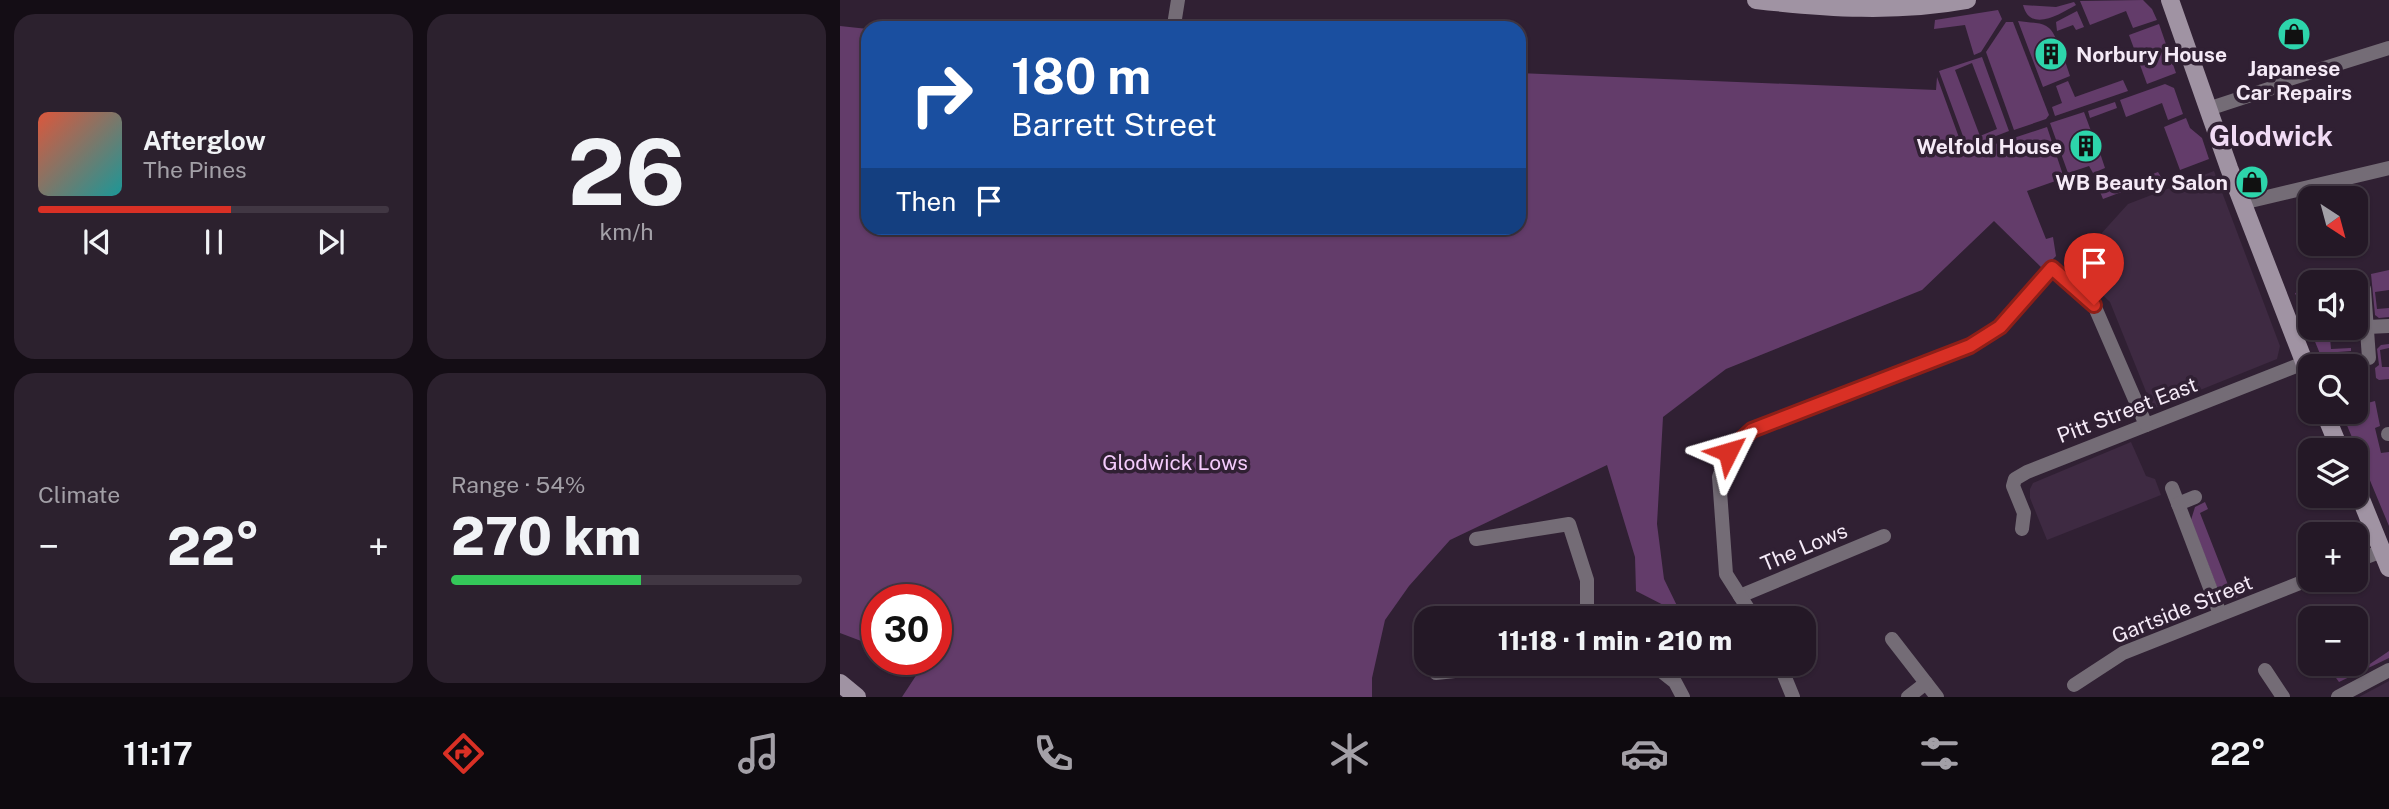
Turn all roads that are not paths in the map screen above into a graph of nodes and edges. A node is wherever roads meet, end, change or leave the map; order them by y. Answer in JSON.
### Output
{"nodes":[{"id":1,"x":1178,"y":0,"type":"edge"},
{"id":2,"x":1756,"y":0,"type":"edge"},
{"id":3,"x":1967,"y":0,"type":"edge"},
{"id":4,"x":2169,"y":1,"type":"edge"},
{"id":5,"x":1916,"y":3,"type":"edge"},
{"id":6,"x":1175,"y":21,"type":"edge"},
{"id":7,"x":2389,"y":48,"type":"edge"},
{"id":8,"x":2208,"y":109,"type":"junction"},
{"id":9,"x":2389,"y":168,"type":"edge"},
{"id":10,"x":2242,"y":203,"type":"junction"},
{"id":11,"x":2389,"y":326,"type":"edge"},
{"id":12,"x":2368,"y":327,"type":"edge"},
{"id":13,"x":2368,"y":340,"type":"edge"},
{"id":14,"x":2301,"y":354,"type":"edge"},
{"id":15,"x":2369,"y":358,"type":"dead end"},
{"id":16,"x":2298,"y":373,"type":"edge"},
{"id":17,"x":2146,"y":425,"type":"junction"},
{"id":18,"x":2172,"y":488,"type":"dead end"},
{"id":19,"x":2195,"y":497,"type":"dead end"},
{"id":20,"x":2178,"y":503,"type":"junction"},
{"id":21,"x":2365,"y":508,"type":"edge"},
{"id":22,"x":2022,"y":529,"type":"dead end"},
{"id":23,"x":1884,"y":536,"type":"dead end"},
{"id":24,"x":1476,"y":539,"type":"dead end"},
{"id":25,"x":2382,"y":551,"type":"junction"},
{"id":26,"x":2368,"y":556,"type":"edge"},
{"id":27,"x":2389,"y":568,"type":"edge"},
{"id":28,"x":2298,"y":584,"type":"edge"},
{"id":29,"x":1740,"y":596,"type":"junction"},
{"id":30,"x":1587,"y":606,"type":"edge"},
{"id":31,"x":1746,"y":606,"type":"edge"},
{"id":32,"x":2220,"y":614,"type":"junction"},
{"id":33,"x":1892,"y":639,"type":"dead end"},
{"id":34,"x":2265,"y":670,"type":"dead end"},
{"id":35,"x":2389,"y":670,"type":"edge"},
{"id":36,"x":1667,"y":676,"type":"edge"},
{"id":37,"x":1784,"y":676,"type":"edge"},
{"id":38,"x":840,"y":683,"type":"edge"},
{"id":39,"x":1926,"y":683,"type":"junction"},
{"id":40,"x":2074,"y":685,"type":"dead end"},
{"id":41,"x":856,"y":697,"type":"edge"},
{"id":42,"x":1683,"y":697,"type":"edge"},
{"id":43,"x":1793,"y":697,"type":"edge"},
{"id":44,"x":1908,"y":697,"type":"edge"},
{"id":45,"x":1937,"y":697,"type":"edge"},
{"id":46,"x":2283,"y":697,"type":"edge"},
{"id":47,"x":2338,"y":697,"type":"edge"}],
"edges":[{"from":1,"to":6,"type":"street"},
{"from":2,"to":5,"type":"main road"},
{"from":3,"to":5,"type":"main road"},
{"from":4,"to":8,"type":"main road"},
{"from":7,"to":8,"type":"street"},
{"from":8,"to":10,"type":"main road"},
{"from":9,"to":10,"type":"street"},
{"from":10,"to":14,"type":"main road"},
{"from":11,"to":12,"type":"street"},
{"from":13,"to":15,"type":"street"},
{"from":16,"to":17,"type":"street","name":"Pitt Street East"},
{"from":17,"to":22,"type":"street","name":"Pitt Street East"},
{"from":17,"to":29,"type":"street"},
{"from":18,"to":20,"type":"street"},
{"from":19,"to":20,"type":"street"},
{"from":20,"to":32,"type":"street"},
{"from":21,"to":25,"type":"main road"},
{"from":23,"to":29,"type":"street","name":"The Lows"},
{"from":24,"to":30,"type":"street"},
{"from":25,"to":26,"type":"street"},
{"from":25,"to":27,"type":"main road"},
{"from":28,"to":32,"type":"street","name":"Gartside Street"},
{"from":29,"to":31,"type":"street"},
{"from":32,"to":40,"type":"street","name":"Gartside Street"},
{"from":33,"to":39,"type":"street"},
{"from":34,"to":46,"type":"street"},
{"from":35,"to":47,"type":"street"},
{"from":36,"to":42,"type":"street"},
{"from":37,"to":43,"type":"street"},
{"from":38,"to":41,"type":"main road"},
{"from":39,"to":44,"type":"street"},
{"from":39,"to":45,"type":"street"}]}
